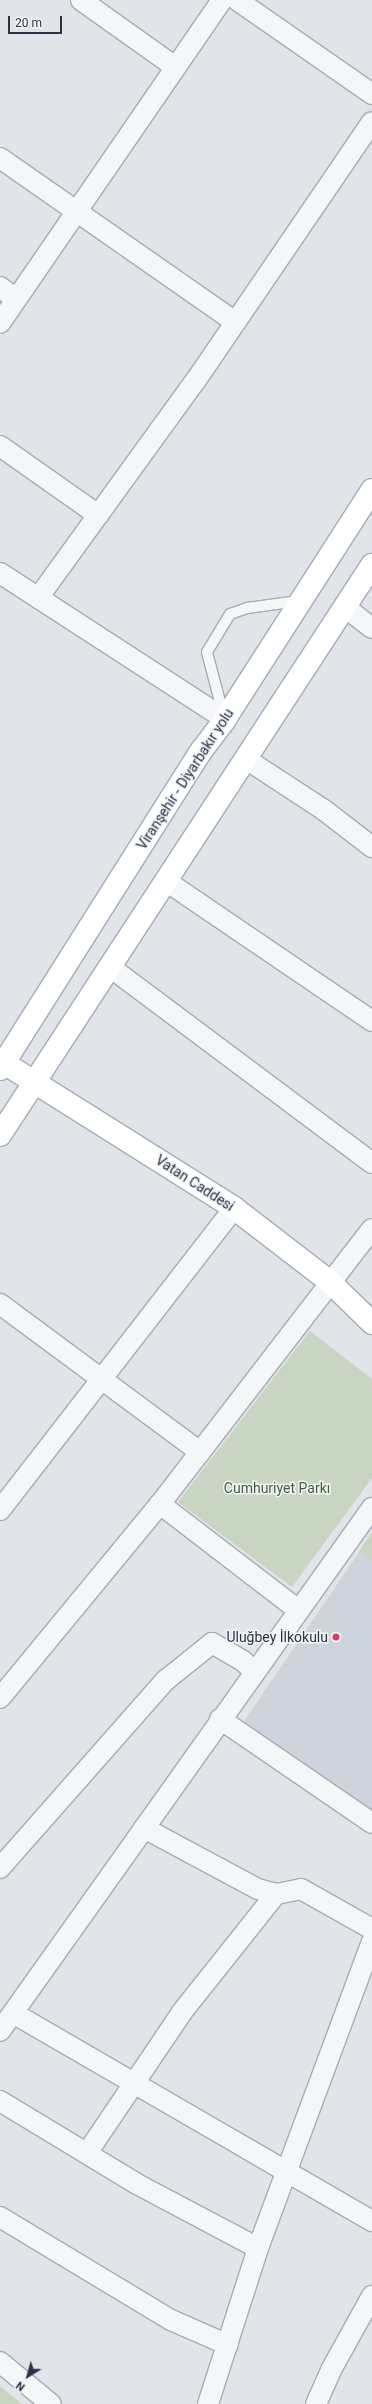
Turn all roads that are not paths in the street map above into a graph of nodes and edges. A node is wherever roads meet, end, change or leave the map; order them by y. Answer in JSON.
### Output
{"nodes":[{"id":1,"x":81,"y":0,"type":"edge"},
{"id":2,"x":222,"y":0,"type":"edge"},
{"id":3,"x":237,"y":0,"type":"edge"},
{"id":4,"x":174,"y":66,"type":"junction"},
{"id":5,"x":372,"y":94,"type":"edge"},
{"id":6,"x":372,"y":122,"type":"edge"},
{"id":7,"x":0,"y":158,"type":"edge"},
{"id":8,"x":76,"y":211,"type":"junction"},
{"id":9,"x":0,"y":287,"type":"edge"},
{"id":10,"x":16,"y":299,"type":"junction"},
{"id":11,"x":234,"y":321,"type":"junction"},
{"id":12,"x":0,"y":323,"type":"edge"},
{"id":13,"x":0,"y":446,"type":"edge"},
{"id":14,"x":372,"y":490,"type":"edge"},
{"id":15,"x":98,"y":515,"type":"junction"},
{"id":16,"x":372,"y":565,"type":"edge"},
{"id":17,"x":0,"y":572,"type":"edge"},
{"id":18,"x":38,"y":598,"type":"junction"},
{"id":19,"x":299,"y":601,"type":"junction"},
{"id":20,"x":345,"y":607,"type":"junction"},
{"id":21,"x":372,"y":628,"type":"edge"},
{"id":22,"x":225,"y":719,"type":"junction"},
{"id":23,"x":246,"y":759,"type":"junction"},
{"id":24,"x":372,"y":847,"type":"edge"},
{"id":25,"x":166,"y":881,"type":"junction"},
{"id":26,"x":110,"y":967,"type":"junction"},
{"id":27,"x":372,"y":1021,"type":"edge"},
{"id":28,"x":2,"y":1066,"type":"edge"},
{"id":29,"x":34,"y":1082,"type":"junction"},
{"id":30,"x":0,"y":1134,"type":"edge"},
{"id":31,"x":372,"y":1163,"type":"edge"},
{"id":32,"x":234,"y":1208,"type":"junction"},
{"id":33,"x":372,"y":1229,"type":"edge"},
{"id":34,"x":330,"y":1282,"type":"junction"},
{"id":35,"x":0,"y":1304,"type":"edge"},
{"id":36,"x":372,"y":1323,"type":"edge"},
{"id":37,"x":101,"y":1378,"type":"junction"},
{"id":38,"x":200,"y":1452,"type":"junction"},
{"id":39,"x":160,"y":1504,"type":"junction"},
{"id":40,"x":372,"y":1508,"type":"edge"},
{"id":41,"x":0,"y":1510,"type":"edge"},
{"id":42,"x":298,"y":1610,"type":"junction"},
{"id":43,"x":255,"y":1672,"type":"junction"},
{"id":44,"x":0,"y":1698,"type":"edge"},
{"id":45,"x":220,"y":1719,"type":"junction"},
{"id":46,"x":372,"y":1824,"type":"edge"},
{"id":47,"x":144,"y":1828,"type":"junction"},
{"id":48,"x":0,"y":1868,"type":"edge"},
{"id":49,"x":276,"y":1894,"type":"junction"},
{"id":50,"x":372,"y":1929,"type":"edge"},
{"id":51,"x":372,"y":1941,"type":"edge"},
{"id":52,"x":13,"y":2013,"type":"junction"},
{"id":53,"x":0,"y":2032,"type":"edge"},
{"id":54,"x":134,"y":2083,"type":"junction"},
{"id":55,"x":0,"y":2101,"type":"edge"},
{"id":56,"x":87,"y":2153,"type":"junction"},
{"id":57,"x":286,"y":2174,"type":"junction"},
{"id":58,"x":0,"y":2217,"type":"edge"},
{"id":59,"x":372,"y":2221,"type":"edge"},
{"id":60,"x":258,"y":2248,"type":"junction"},
{"id":61,"x":372,"y":2296,"type":"edge"},
{"id":62,"x":228,"y":2345,"type":"junction"},
{"id":63,"x":0,"y":2362,"type":"edge"},
{"id":64,"x":51,"y":2404,"type":"edge"},
{"id":65,"x":208,"y":2404,"type":"edge"},
{"id":66,"x":316,"y":2404,"type":"edge"}],
"edges":[{"from":1,"to":4,"type":"street"},
{"from":2,"to":4,"type":"street"},
{"from":3,"to":5,"type":"street"},
{"from":4,"to":8,"type":"street"},
{"from":6,"to":11,"type":"street"},
{"from":7,"to":8,"type":"street"},
{"from":8,"to":10,"type":"street"},
{"from":8,"to":11,"type":"street"},
{"from":9,"to":10,"type":"street"},
{"from":10,"to":12,"type":"street"},
{"from":11,"to":15,"type":"street"},
{"from":13,"to":15,"type":"street"},
{"from":14,"to":19,"type":"main road","name":"Viranşehir - Diyarbakır yolu"},
{"from":15,"to":18,"type":"street"},
{"from":16,"to":20,"type":"main road"},
{"from":17,"to":18,"type":"street"},
{"from":18,"to":22,"type":"street"},
{"from":19,"to":22,"type":"main road","name":"Viranşehir - Diyarbakır yolu"},
{"from":19,"to":22,"type":"lane"},
{"from":20,"to":21,"type":"street"},
{"from":20,"to":23,"type":"main road"},
{"from":22,"to":28,"type":"main road","name":"Viranşehir - Diyarbakır yolu"},
{"from":23,"to":24,"type":"street"},
{"from":23,"to":25,"type":"main road"},
{"from":25,"to":26,"type":"main road"},
{"from":25,"to":27,"type":"street"},
{"from":26,"to":29,"type":"main road"},
{"from":26,"to":31,"type":"street"},
{"from":28,"to":29,"type":"main road","name":"Vatan Caddesi"},
{"from":29,"to":30,"type":"main road"},
{"from":29,"to":32,"type":"main road","name":"Vatan Caddesi"},
{"from":32,"to":34,"type":"main road","name":"Vatan Caddesi"},
{"from":32,"to":37,"type":"street"},
{"from":33,"to":34,"type":"street"},
{"from":34,"to":36,"type":"main road","name":"Vatan Caddesi"},
{"from":34,"to":38,"type":"street"},
{"from":35,"to":37,"type":"street"},
{"from":37,"to":38,"type":"street"},
{"from":37,"to":41,"type":"street"},
{"from":38,"to":39,"type":"street"},
{"from":39,"to":42,"type":"street"},
{"from":39,"to":44,"type":"street"},
{"from":40,"to":42,"type":"street"},
{"from":42,"to":43,"type":"street"},
{"from":43,"to":45,"type":"street"},
{"from":43,"to":48,"type":"street"},
{"from":45,"to":46,"type":"street"},
{"from":45,"to":47,"type":"street"},
{"from":47,"to":49,"type":"street"},
{"from":47,"to":52,"type":"street"},
{"from":49,"to":50,"type":"street"},
{"from":49,"to":54,"type":"street"},
{"from":51,"to":57,"type":"street"},
{"from":52,"to":53,"type":"street"},
{"from":52,"to":54,"type":"street"},
{"from":54,"to":56,"type":"street"},
{"from":54,"to":57,"type":"street"},
{"from":55,"to":56,"type":"street"},
{"from":56,"to":60,"type":"street"},
{"from":57,"to":59,"type":"street"},
{"from":57,"to":60,"type":"street"},
{"from":58,"to":62,"type":"street"},
{"from":60,"to":62,"type":"street"},
{"from":61,"to":66,"type":"street"},
{"from":62,"to":65,"type":"street"},
{"from":63,"to":64,"type":"street"}]}
